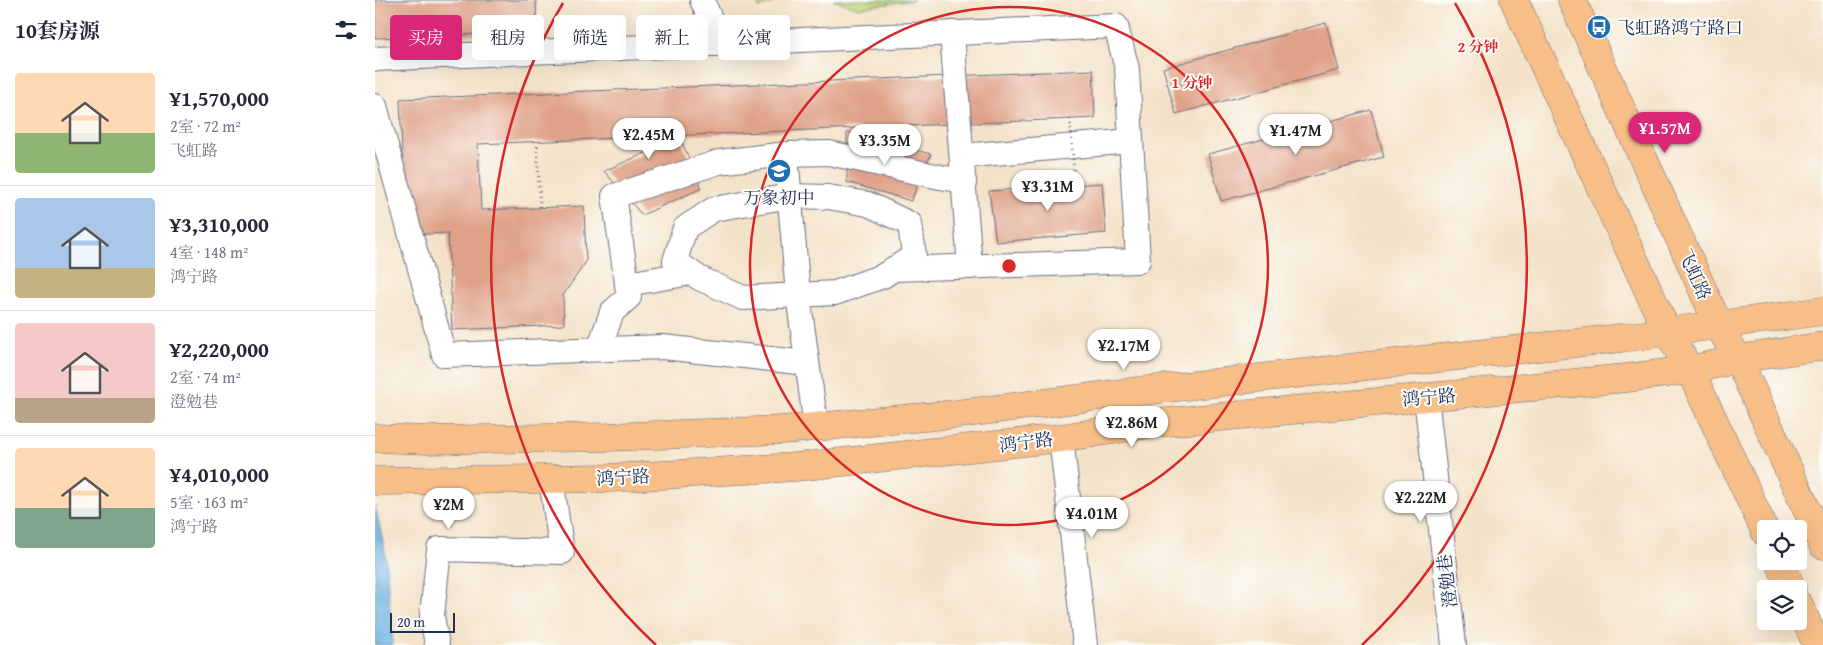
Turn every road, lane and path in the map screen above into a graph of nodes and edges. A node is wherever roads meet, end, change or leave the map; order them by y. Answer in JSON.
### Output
{"nodes":[{"id":1,"x":702,"y":0,"type":"edge"},
{"id":2,"x":1514,"y":0,"type":"edge"},
{"id":3,"x":1572,"y":0,"type":"edge"},
{"id":4,"x":952,"y":33,"type":"junction"},
{"id":5,"x":718,"y":37,"type":"edge"},
{"id":6,"x":790,"y":41,"type":"edge"},
{"id":7,"x":718,"y":44,"type":"edge"},
{"id":8,"x":375,"y":59,"type":"edge"},
{"id":9,"x":375,"y":106,"type":"edge"},
{"id":10,"x":1070,"y":119,"type":"dead end"},
{"id":11,"x":537,"y":141,"type":"dead end"},
{"id":12,"x":1131,"y":141,"type":"junction"},
{"id":13,"x":786,"y":154,"type":"junction"},
{"id":14,"x":962,"y":156,"type":"junction"},
{"id":15,"x":964,"y":181,"type":"junction"},
{"id":16,"x":1075,"y":185,"type":"dead end"},
{"id":17,"x":790,"y":196,"type":"junction"},
{"id":18,"x":540,"y":208,"type":"dead end"},
{"id":19,"x":971,"y":267,"type":"junction"},
{"id":20,"x":893,"y":269,"type":"junction"},
{"id":21,"x":691,"y":273,"type":"junction"},
{"id":22,"x":627,"y":284,"type":"junction"},
{"id":23,"x":798,"y":295,"type":"junction"},
{"id":24,"x":1823,"y":311,"type":"edge"},
{"id":25,"x":1719,"y":326,"type":"junction"},
{"id":26,"x":1667,"y":331,"type":"junction"},
{"id":27,"x":1823,"y":346,"type":"edge"},
{"id":28,"x":599,"y":349,"type":"junction"},
{"id":29,"x":1739,"y":359,"type":"junction"},
{"id":30,"x":807,"y":363,"type":"junction"},
{"id":31,"x":1690,"y":370,"type":"junction"},
{"id":32,"x":1426,"y":397,"type":"junction"},
{"id":33,"x":816,"y":427,"type":"junction"},
{"id":34,"x":375,"y":438,"type":"edge"},
{"id":35,"x":1061,"y":438,"type":"junction"},
{"id":36,"x":551,"y":479,"type":"junction"},
{"id":37,"x":375,"y":481,"type":"edge"},
{"id":38,"x":1760,"y":520,"type":"edge"},
{"id":39,"x":1823,"y":545,"type":"edge"},
{"id":40,"x":1807,"y":623,"type":"edge"},
{"id":41,"x":437,"y":645,"type":"edge"},
{"id":42,"x":1085,"y":645,"type":"edge"},
{"id":43,"x":1454,"y":645,"type":"edge"},
{"id":44,"x":1817,"y":645,"type":"edge"}],
"edges":[{"from":1,"to":5,"type":"street"},
{"from":2,"to":26,"type":"main road"},
{"from":3,"to":25,"type":"main road","name":"飞虹路"},
{"from":4,"to":6,"type":"street"},
{"from":4,"to":12,"type":"street"},
{"from":4,"to":14,"type":"street"},
{"from":7,"to":8,"type":"street"},
{"from":9,"to":28,"type":"street"},
{"from":10,"to":16,"type":"path","bridge":true},
{"from":11,"to":18,"type":"path"},
{"from":12,"to":14,"type":"street"},
{"from":12,"to":19,"type":"street"},
{"from":13,"to":15,"type":"street"},
{"from":13,"to":17,"type":"street"},
{"from":13,"to":22,"type":"street"},
{"from":14,"to":15,"type":"street"},
{"from":15,"to":19,"type":"street"},
{"from":17,"to":20,"type":"street"},
{"from":17,"to":21,"type":"street"},
{"from":17,"to":23,"type":"street"},
{"from":19,"to":20,"type":"street"},
{"from":20,"to":23,"type":"street"},
{"from":21,"to":22,"type":"street"},
{"from":21,"to":23,"type":"street"},
{"from":22,"to":28,"type":"street"},
{"from":23,"to":30,"type":"street"},
{"from":24,"to":25,"type":"main road","name":"鸿宁路"},
{"from":25,"to":26,"type":"main road","name":"鸿宁路"},
{"from":25,"to":29,"type":"main road","name":"飞虹路"},
{"from":26,"to":31,"type":"main road"},
{"from":26,"to":33,"type":"main road","name":"鸿宁路"},
{"from":27,"to":29,"type":"main road","name":"鸿宁路"},
{"from":28,"to":30,"type":"street"},
{"from":29,"to":31,"type":"main road","name":"鸿宁路"},
{"from":29,"to":39,"type":"main road","name":"飞虹路"},
{"from":30,"to":33,"type":"street"},
{"from":31,"to":32,"type":"main road","name":"鸿宁路"},
{"from":31,"to":38,"type":"main road"},
{"from":32,"to":35,"type":"main road","name":"鸿宁路"},
{"from":32,"to":43,"type":"street","name":"澄勉巷"},
{"from":33,"to":34,"type":"main road","name":"鸿宁路"},
{"from":35,"to":36,"type":"main road","name":"鸿宁路"},
{"from":35,"to":42,"type":"street"},
{"from":36,"to":37,"type":"main road","name":"鸿宁路"},
{"from":36,"to":41,"type":"street"},
{"from":40,"to":44,"type":"main road"}]}
